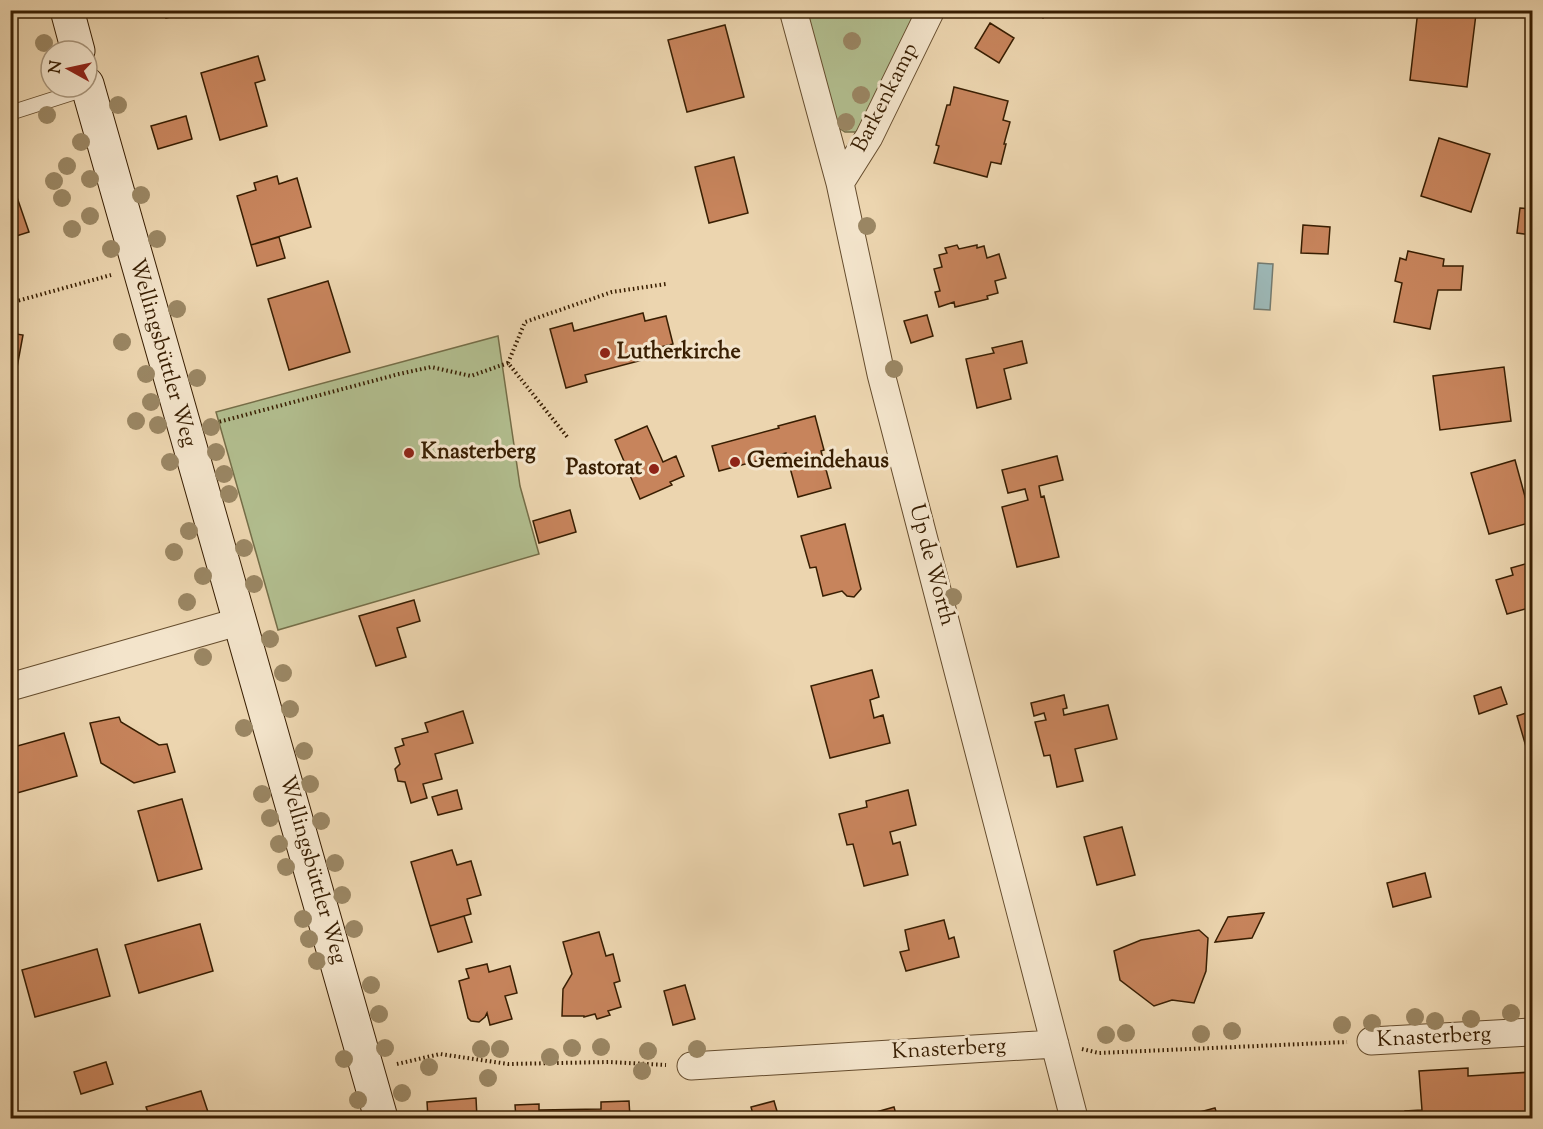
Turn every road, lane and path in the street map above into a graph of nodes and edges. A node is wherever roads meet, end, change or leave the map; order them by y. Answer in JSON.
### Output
{"nodes":[{"id":1,"x":66,"y":10,"type":"edge"},
{"id":2,"x":793,"y":10,"type":"edge"},
{"id":3,"x":931,"y":10,"type":"edge"},
{"id":4,"x":74,"y":39,"type":"edge"},
{"id":5,"x":50,"y":99,"type":"edge"},
{"id":6,"x":92,"y":99,"type":"edge"},
{"id":7,"x":10,"y":113,"type":"edge"},
{"id":8,"x":840,"y":183,"type":"junction"},
{"id":9,"x":138,"y":268,"type":"junction"},
{"id":10,"x":666,"y":284,"type":"dead end"},
{"id":11,"x":10,"y":303,"type":"edge"},
{"id":12,"x":508,"y":363,"type":"junction"},
{"id":13,"x":184,"y":431,"type":"junction"},
{"id":14,"x":568,"y":438,"type":"dead end"},
{"id":15,"x":241,"y":621,"type":"junction"},
{"id":16,"x":10,"y":687,"type":"edge"},
{"id":17,"x":1533,"y":1032,"type":"edge"},
{"id":18,"x":1371,"y":1041,"type":"joint"},
{"id":19,"x":1055,"y":1044,"type":"junction"},
{"id":20,"x":691,"y":1066,"type":"joint"},
{"id":21,"x":368,"y":1070,"type":"junction"},
{"id":22,"x":381,"y":1119,"type":"edge"},
{"id":23,"x":1074,"y":1119,"type":"edge"}],
"edges":[{"from":1,"to":4,"type":"main road"},
{"from":2,"to":8,"type":"street","name":"Up de Worth"},
{"from":3,"to":8,"type":"street","name":"Barkenkamp"},
{"from":5,"to":7,"type":"lane"},
{"from":6,"to":9,"type":"main road","name":"Wellingsbüttler Weg"},
{"from":8,"to":19,"type":"street","name":"Up de Worth"},
{"from":9,"to":11,"type":"path"},
{"from":9,"to":13,"type":"main road","name":"Wellingsbüttler Weg"},
{"from":10,"to":12,"type":"path"},
{"from":12,"to":13,"type":"path"},
{"from":12,"to":14,"type":"path"},
{"from":13,"to":15,"type":"main road","name":"Wellingsbüttler Weg"},
{"from":15,"to":16,"type":"street"},
{"from":15,"to":21,"type":"main road","name":"Wellingsbüttler Weg"},
{"from":17,"to":18,"type":"street","name":"Knasterberg"},
{"from":18,"to":19,"type":"path","name":"Knasterberg"},
{"from":19,"to":20,"type":"street","name":"Knasterberg"},
{"from":19,"to":23,"type":"street","name":"Up de Worth"},
{"from":20,"to":21,"type":"path"},
{"from":21,"to":22,"type":"main road","name":"Wellingsbüttler Weg"}]}
